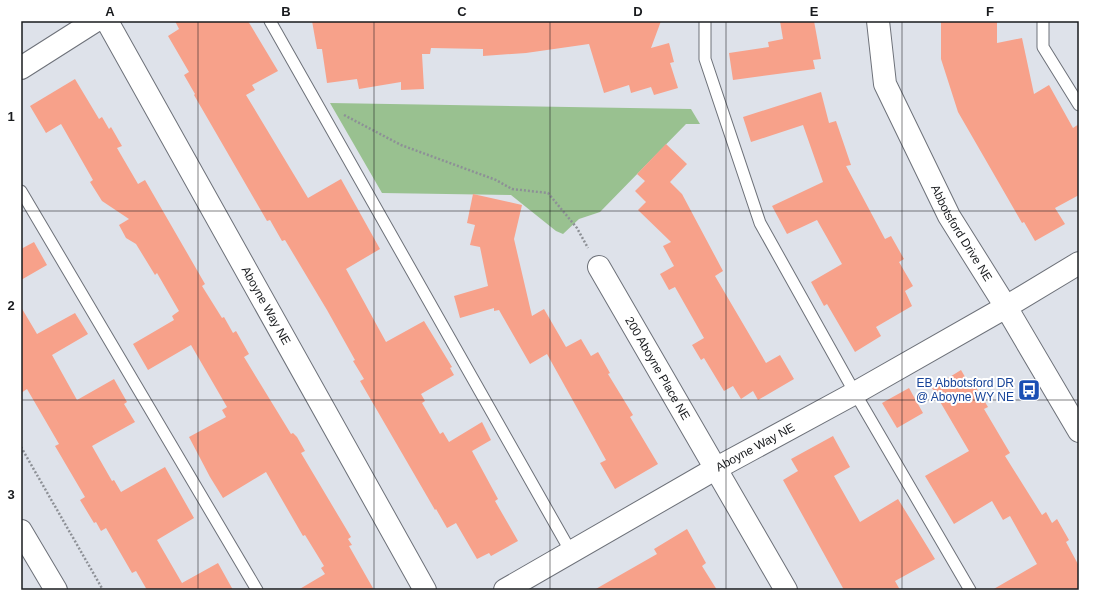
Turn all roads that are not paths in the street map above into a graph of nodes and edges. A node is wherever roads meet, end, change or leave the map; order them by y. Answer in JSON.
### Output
{"nodes":[{"id":1,"x":95,"y":21,"type":"edge"},
{"id":2,"x":107,"y":21,"type":"edge"},
{"id":3,"x":270,"y":21,"type":"edge"},
{"id":4,"x":705,"y":21,"type":"edge"},
{"id":5,"x":878,"y":21,"type":"edge"},
{"id":6,"x":1043,"y":21,"type":"edge"},
{"id":7,"x":21,"y":68,"type":"edge"},
{"id":8,"x":1079,"y":105,"type":"edge"},
{"id":9,"x":21,"y":190,"type":"edge"},
{"id":10,"x":1079,"y":262,"type":"edge"},
{"id":11,"x":600,"y":267,"type":"road end"},
{"id":12,"x":1006,"y":307,"type":"junction"},
{"id":13,"x":856,"y":393,"type":"junction"},
{"id":14,"x":1079,"y":431,"type":"edge"},
{"id":15,"x":716,"y":469,"type":"junction"},
{"id":16,"x":21,"y":531,"type":"edge"},
{"id":17,"x":571,"y":552,"type":"junction"},
{"id":18,"x":56,"y":590,"type":"edge"},
{"id":19,"x":257,"y":590,"type":"edge"},
{"id":20,"x":425,"y":590,"type":"edge"},
{"id":21,"x":505,"y":590,"type":"edge"},
{"id":22,"x":786,"y":590,"type":"edge"},
{"id":23,"x":970,"y":590,"type":"edge"}],
"edges":[{"from":1,"to":7,"type":"street"},
{"from":2,"to":20,"type":"street","name":"Aboyne Way NE"},
{"from":3,"to":17,"type":"lane"},
{"from":4,"to":13,"type":"lane"},
{"from":5,"to":12,"type":"street","name":"Abbotsford Drive NE"},
{"from":6,"to":8,"type":"lane"},
{"from":9,"to":19,"type":"lane"},
{"from":10,"to":12,"type":"street","name":"Aboyne Way NE"},
{"from":11,"to":15,"type":"street","name":"200 Aboyne Place NE"},
{"from":12,"to":13,"type":"street","name":"Aboyne Way NE"},
{"from":12,"to":14,"type":"street","name":"Abbotsford Drive NE"},
{"from":13,"to":15,"type":"street","name":"Aboyne Way NE"},
{"from":13,"to":23,"type":"lane"},
{"from":15,"to":17,"type":"street","name":"Aboyne Way NE"},
{"from":15,"to":22,"type":"street","name":"200 Aboyne Place NE"},
{"from":16,"to":18,"type":"street"},
{"from":17,"to":21,"type":"street","name":"Aboyne Way NE"}]}
